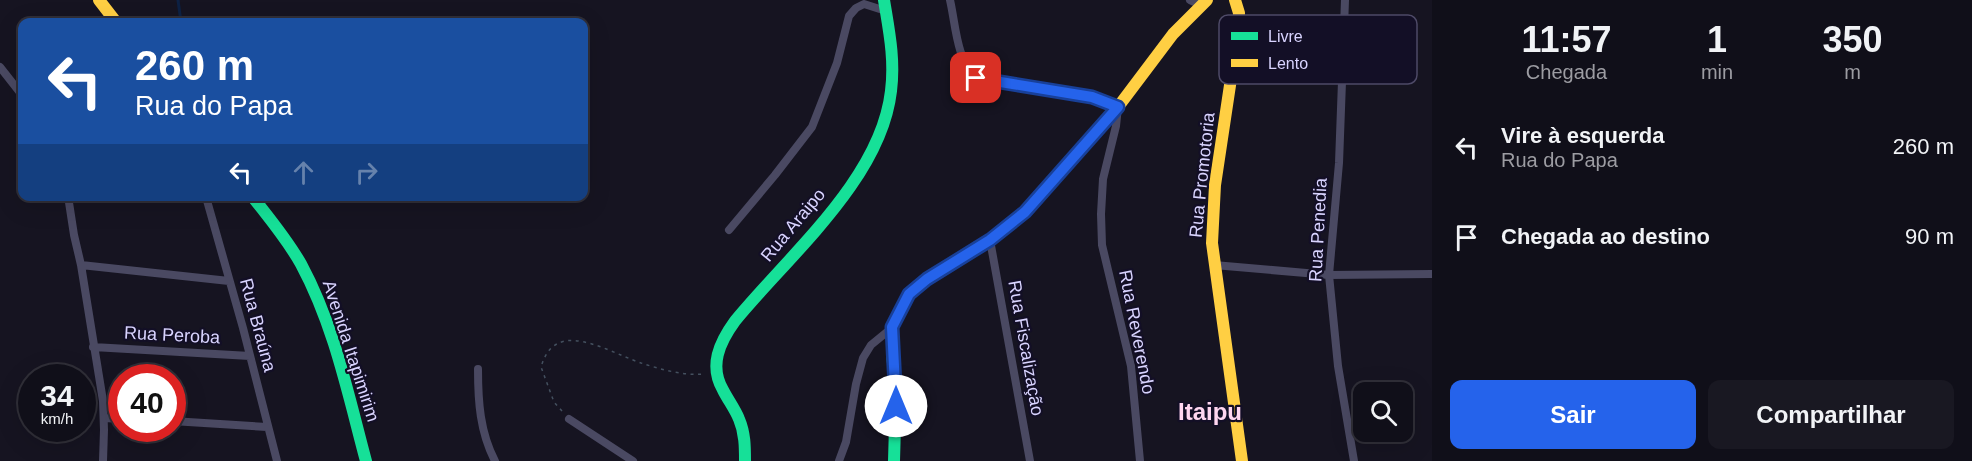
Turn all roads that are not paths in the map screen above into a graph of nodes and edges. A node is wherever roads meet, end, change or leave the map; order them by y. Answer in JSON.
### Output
{"nodes":[{"id":1,"x":99,"y":0,"type":"edge"},
{"id":2,"x":950,"y":0,"type":"edge"},
{"id":3,"x":1190,"y":0,"type":"edge"},
{"id":4,"x":1235,"y":0,"type":"edge"},
{"id":5,"x":1345,"y":0,"type":"edge"},
{"id":6,"x":1205,"y":3,"type":"edge"},
{"id":7,"x":885,"y":5,"type":"edge"},
{"id":8,"x":1239,"y":15,"type":"edge"},
{"id":9,"x":1344,"y":15,"type":"edge"},
{"id":10,"x":113,"y":18,"type":"edge"},
{"id":11,"x":0,"y":67,"type":"edge"},
{"id":12,"x":1230,"y":84,"type":"edge"},
{"id":13,"x":1342,"y":84,"type":"edge"},
{"id":14,"x":18,"y":90,"type":"edge"},
{"id":15,"x":1118,"y":107,"type":"junction"},
{"id":16,"x":69,"y":201,"type":"edge"},
{"id":17,"x":205,"y":201,"type":"edge"},
{"id":18,"x":256,"y":201,"type":"edge"},
{"id":19,"x":729,"y":230,"type":"dead end"},
{"id":20,"x":990,"y":240,"type":"junction"},
{"id":21,"x":81,"y":265,"type":"junction"},
{"id":22,"x":1214,"y":265,"type":"junction"},
{"id":23,"x":1432,"y":274,"type":"edge"},
{"id":24,"x":1329,"y":275,"type":"junction"},
{"id":25,"x":229,"y":281,"type":"junction"},
{"id":26,"x":892,"y":327,"type":"junction"},
{"id":27,"x":93,"y":347,"type":"junction"},
{"id":28,"x":250,"y":356,"type":"junction"},
{"id":29,"x":478,"y":369,"type":"dead end"},
{"id":30,"x":104,"y":418,"type":"junction"},
{"id":31,"x":108,"y":418,"type":"edge"},
{"id":32,"x":569,"y":419,"type":"road end"},
{"id":33,"x":186,"y":423,"type":"edge"},
{"id":34,"x":267,"y":427,"type":"junction"},
{"id":35,"x":103,"y":461,"type":"edge"},
{"id":36,"x":278,"y":461,"type":"edge"},
{"id":37,"x":366,"y":461,"type":"edge"},
{"id":38,"x":495,"y":461,"type":"edge"},
{"id":39,"x":633,"y":461,"type":"edge"},
{"id":40,"x":745,"y":461,"type":"edge"},
{"id":41,"x":838,"y":461,"type":"edge"},
{"id":42,"x":894,"y":461,"type":"edge"},
{"id":43,"x":1030,"y":461,"type":"edge"},
{"id":44,"x":1140,"y":461,"type":"edge"},
{"id":45,"x":1242,"y":461,"type":"edge"},
{"id":46,"x":1354,"y":461,"type":"edge"}],
"edges":[{"from":1,"to":10,"type":"street"},
{"from":2,"to":15,"type":"street"},
{"from":3,"to":6,"type":"street"},
{"from":4,"to":8,"type":"street","name":"Rua Promotoria"},
{"from":5,"to":9,"type":"street","name":"Rua Penedia"},
{"from":6,"to":15,"type":"street"},
{"from":7,"to":19,"type":"street"},
{"from":7,"to":40,"type":"street","name":"Rua Araipo"},
{"from":11,"to":14,"type":"street"},
{"from":12,"to":22,"type":"street","name":"Rua Promotoria"},
{"from":13,"to":24,"type":"street","name":"Rua Penedia"},
{"from":15,"to":20,"type":"street"},
{"from":15,"to":44,"type":"street","name":"Rua Reverendo"},
{"from":16,"to":21,"type":"street"},
{"from":17,"to":25,"type":"street","name":"Rua Braúna"},
{"from":18,"to":37,"type":"street","name":"Avenida Itapimirim"},
{"from":20,"to":26,"type":"street"},
{"from":20,"to":43,"type":"street","name":"Rua Fiscalização"},
{"from":21,"to":25,"type":"street"},
{"from":21,"to":27,"type":"street"},
{"from":22,"to":24,"type":"street"},
{"from":22,"to":45,"type":"street","name":"Rua Promotoria"},
{"from":23,"to":24,"type":"street"},
{"from":24,"to":46,"type":"street","name":"Rua Penedia"},
{"from":25,"to":28,"type":"street","name":"Rua Braúna"},
{"from":26,"to":41,"type":"street"},
{"from":26,"to":42,"type":"street"},
{"from":27,"to":28,"type":"street","name":"Rua Peroba"},
{"from":27,"to":30,"type":"street"},
{"from":28,"to":34,"type":"street","name":"Rua Braúna"},
{"from":29,"to":38,"type":"street"},
{"from":30,"to":31,"type":"street"},
{"from":30,"to":35,"type":"street"},
{"from":32,"to":39,"type":"street"},
{"from":33,"to":34,"type":"street"},
{"from":34,"to":36,"type":"street","name":"Rua Braúna"}]}
